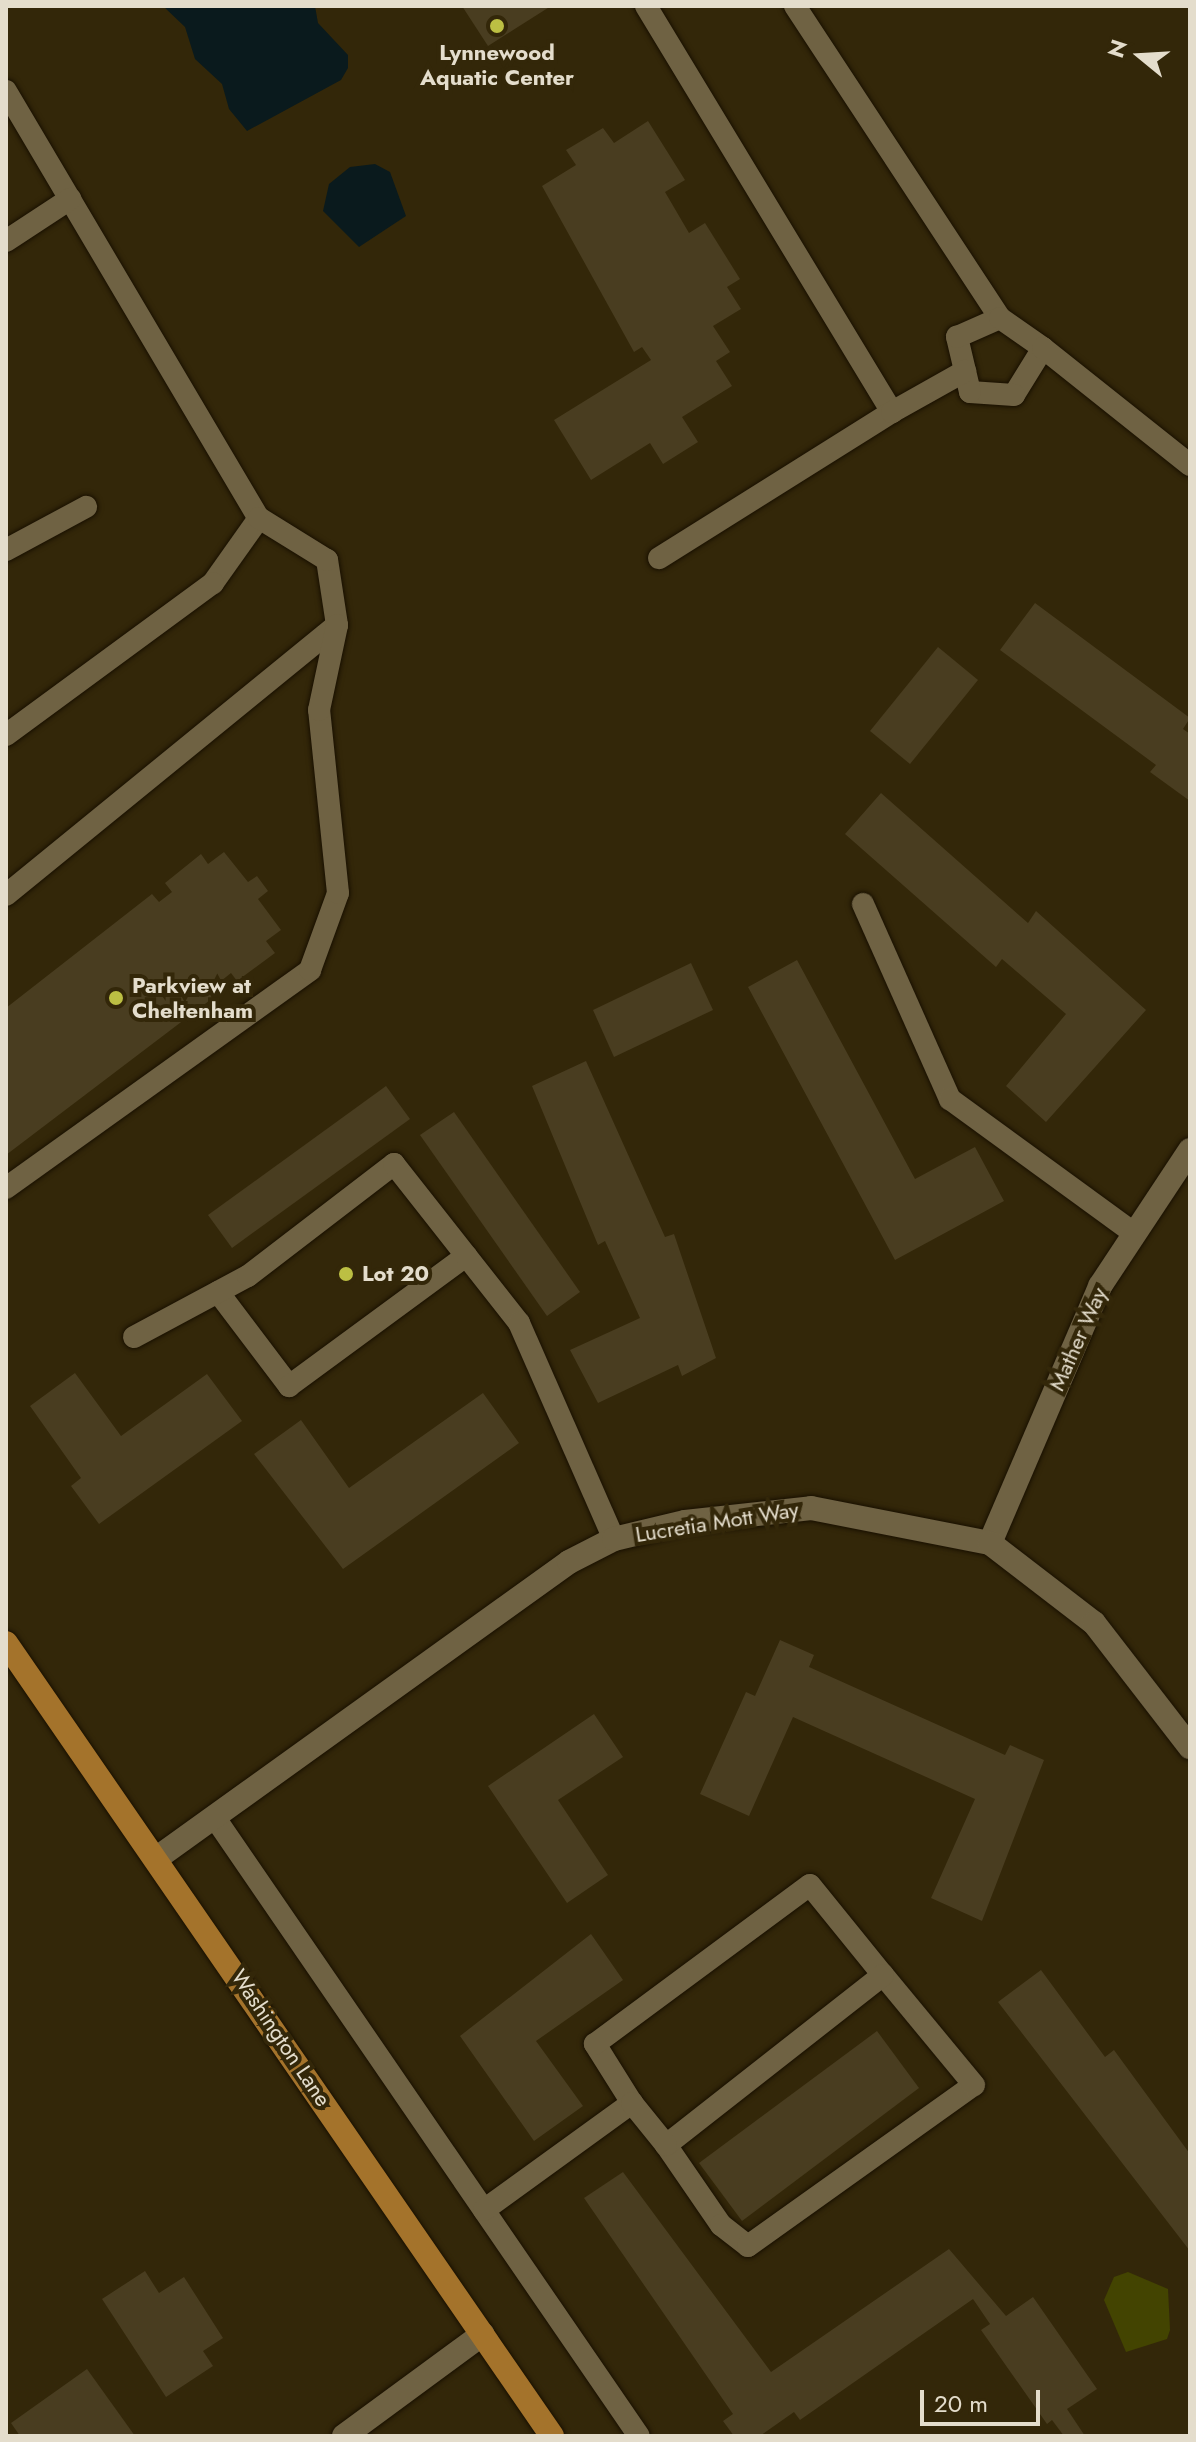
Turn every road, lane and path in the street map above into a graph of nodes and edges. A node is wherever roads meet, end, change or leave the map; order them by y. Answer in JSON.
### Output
{"nodes":[{"id":1,"x":646,"y":6,"type":"edge"},
{"id":2,"x":795,"y":6,"type":"edge"},
{"id":3,"x":6,"y":91,"type":"edge"},
{"id":4,"x":70,"y":199,"type":"junction"},
{"id":5,"x":6,"y":241,"type":"edge"},
{"id":6,"x":1000,"y":318,"type":"junction"},
{"id":7,"x":1043,"y":348,"type":"junction"},
{"id":8,"x":965,"y":371,"type":"junction"},
{"id":9,"x":892,"y":412,"type":"junction"},
{"id":10,"x":1190,"y":465,"type":"edge"},
{"id":11,"x":86,"y":507,"type":"dead end"},
{"id":12,"x":259,"y":518,"type":"junction"},
{"id":13,"x":6,"y":550,"type":"edge"},
{"id":14,"x":659,"y":558,"type":"dead end"},
{"id":15,"x":337,"y":625,"type":"junction"},
{"id":16,"x":6,"y":735,"type":"edge"},
{"id":17,"x":6,"y":895,"type":"edge"},
{"id":18,"x":863,"y":904,"type":"dead end"},
{"id":19,"x":1190,"y":1150,"type":"edge"},
{"id":20,"x":6,"y":1188,"type":"edge"},
{"id":21,"x":1134,"y":1233,"type":"junction"},
{"id":22,"x":466,"y":1256,"type":"junction"},
{"id":23,"x":218,"y":1292,"type":"junction"},
{"id":24,"x":134,"y":1337,"type":"dead end"},
{"id":25,"x":614,"y":1539,"type":"junction"},
{"id":26,"x":990,"y":1543,"type":"junction"},
{"id":27,"x":6,"y":1643,"type":"edge"},
{"id":28,"x":1190,"y":1747,"type":"edge"},
{"id":29,"x":215,"y":1818,"type":"junction"},
{"id":30,"x":157,"y":1858,"type":"junction"},
{"id":31,"x":883,"y":1975,"type":"junction"},
{"id":32,"x":632,"y":2103,"type":"junction"},
{"id":33,"x":666,"y":2145,"type":"junction"},
{"id":34,"x":484,"y":2210,"type":"junction"},
{"id":35,"x":483,"y":2334,"type":"junction"},
{"id":36,"x":344,"y":2436,"type":"edge"},
{"id":37,"x":552,"y":2436,"type":"edge"},
{"id":38,"x":639,"y":2436,"type":"edge"}],
"edges":[{"from":1,"to":9,"type":"lane"},
{"from":2,"to":6,"type":"lane"},
{"from":3,"to":4,"type":"lane"},
{"from":4,"to":5,"type":"lane"},
{"from":4,"to":12,"type":"lane"},
{"from":6,"to":7,"type":"lane"},
{"from":6,"to":8,"type":"lane"},
{"from":7,"to":8,"type":"lane"},
{"from":7,"to":10,"type":"lane"},
{"from":8,"to":9,"type":"lane"},
{"from":9,"to":14,"type":"lane"},
{"from":11,"to":13,"type":"lane"},
{"from":12,"to":15,"type":"lane"},
{"from":12,"to":16,"type":"lane"},
{"from":15,"to":17,"type":"lane"},
{"from":15,"to":20,"type":"lane"},
{"from":18,"to":21,"type":"lane"},
{"from":19,"to":21,"type":"street","name":"Mather Way"},
{"from":21,"to":26,"type":"street","name":"Mather Way"},
{"from":22,"to":23,"type":"lane"},
{"from":22,"to":23,"type":"lane"},
{"from":22,"to":25,"type":"lane"},
{"from":23,"to":24,"type":"lane"},
{"from":25,"to":26,"type":"street","name":"Lucretia Mott Way"},
{"from":25,"to":29,"type":"street","name":"Lucretia Mott Way"},
{"from":26,"to":28,"type":"street","name":"Lucretia Mott Way"},
{"from":27,"to":30,"type":"main road","name":"Washington Lane"},
{"from":29,"to":30,"type":"street","name":"Lucretia Mott Way"},
{"from":29,"to":34,"type":"lane"},
{"from":30,"to":35,"type":"main road","name":"Washington Lane"},
{"from":31,"to":32,"type":"lane"},
{"from":31,"to":33,"type":"lane"},
{"from":31,"to":33,"type":"lane"},
{"from":32,"to":33,"type":"lane"},
{"from":32,"to":34,"type":"lane"},
{"from":34,"to":38,"type":"lane"},
{"from":35,"to":36,"type":"street"},
{"from":35,"to":37,"type":"main road","name":"Washington Lane"}]}
